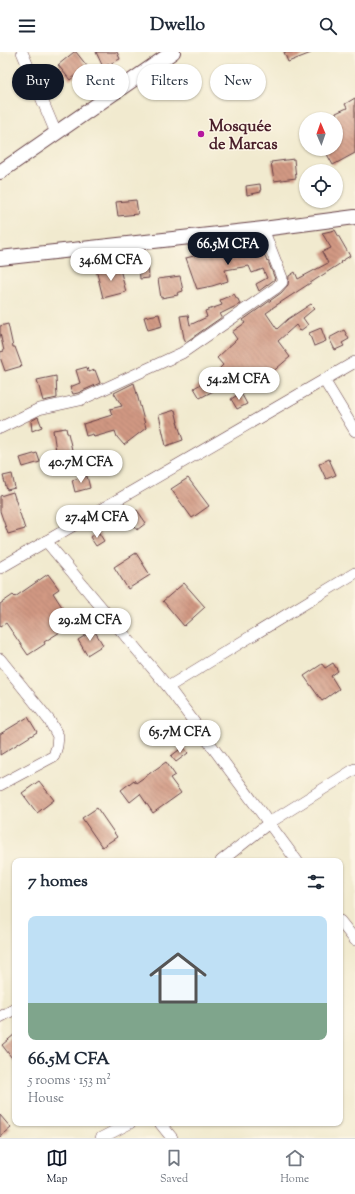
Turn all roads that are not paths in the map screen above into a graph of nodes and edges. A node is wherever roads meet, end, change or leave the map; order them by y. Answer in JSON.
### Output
{"nodes":[{"id":1,"x":22,"y":52,"type":"edge"},
{"id":2,"x":173,"y":52,"type":"edge"},
{"id":3,"x":56,"y":133,"type":"junction"},
{"id":4,"x":0,"y":172,"type":"edge"},
{"id":5,"x":355,"y":217,"type":"edge"},
{"id":6,"x":263,"y":229,"type":"junction"},
{"id":7,"x":0,"y":258,"type":"edge"},
{"id":8,"x":355,"y":362,"type":"edge"},
{"id":9,"x":324,"y":380,"type":"junction"},
{"id":10,"x":0,"y":428,"type":"edge"},
{"id":11,"x":355,"y":431,"type":"edge"},
{"id":12,"x":46,"y":541,"type":"junction"},
{"id":13,"x":0,"y":568,"type":"edge"},
{"id":14,"x":355,"y":573,"type":"edge"},
{"id":15,"x":0,"y":659,"type":"edge"},
{"id":16,"x":168,"y":687,"type":"junction"},
{"id":17,"x":355,"y":769,"type":"edge"},
{"id":18,"x":0,"y":785,"type":"edge"},
{"id":19,"x":269,"y":823,"type":"junction"},
{"id":20,"x":225,"y":858,"type":"edge"},
{"id":21,"x":295,"y":858,"type":"edge"},
{"id":22,"x":343,"y":925,"type":"edge"},
{"id":23,"x":355,"y":940,"type":"edge"},
{"id":24,"x":12,"y":1010,"type":"edge"},
{"id":25,"x":0,"y":1016,"type":"edge"},
{"id":26,"x":124,"y":1126,"type":"edge"},
{"id":27,"x":162,"y":1126,"type":"edge"},
{"id":28,"x":102,"y":1138,"type":"edge"},
{"id":29,"x":172,"y":1138,"type":"edge"}],
"edges":[{"from":1,"to":3,"type":"street"},
{"from":2,"to":3,"type":"main road"},
{"from":3,"to":4,"type":"main road"},
{"from":5,"to":6,"type":"main road"},
{"from":6,"to":7,"type":"main road"},
{"from":6,"to":10,"type":"street"},
{"from":8,"to":9,"type":"street"},
{"from":9,"to":11,"type":"street"},
{"from":9,"to":12,"type":"street"},
{"from":12,"to":13,"type":"street"},
{"from":12,"to":16,"type":"street"},
{"from":14,"to":16,"type":"street"},
{"from":15,"to":18,"type":"street"},
{"from":16,"to":19,"type":"street"},
{"from":17,"to":19,"type":"street"},
{"from":19,"to":20,"type":"street"},
{"from":19,"to":21,"type":"street"},
{"from":22,"to":23,"type":"street"},
{"from":24,"to":25,"type":"street"},
{"from":26,"to":28,"type":"street"},
{"from":27,"to":29,"type":"street"}]}
